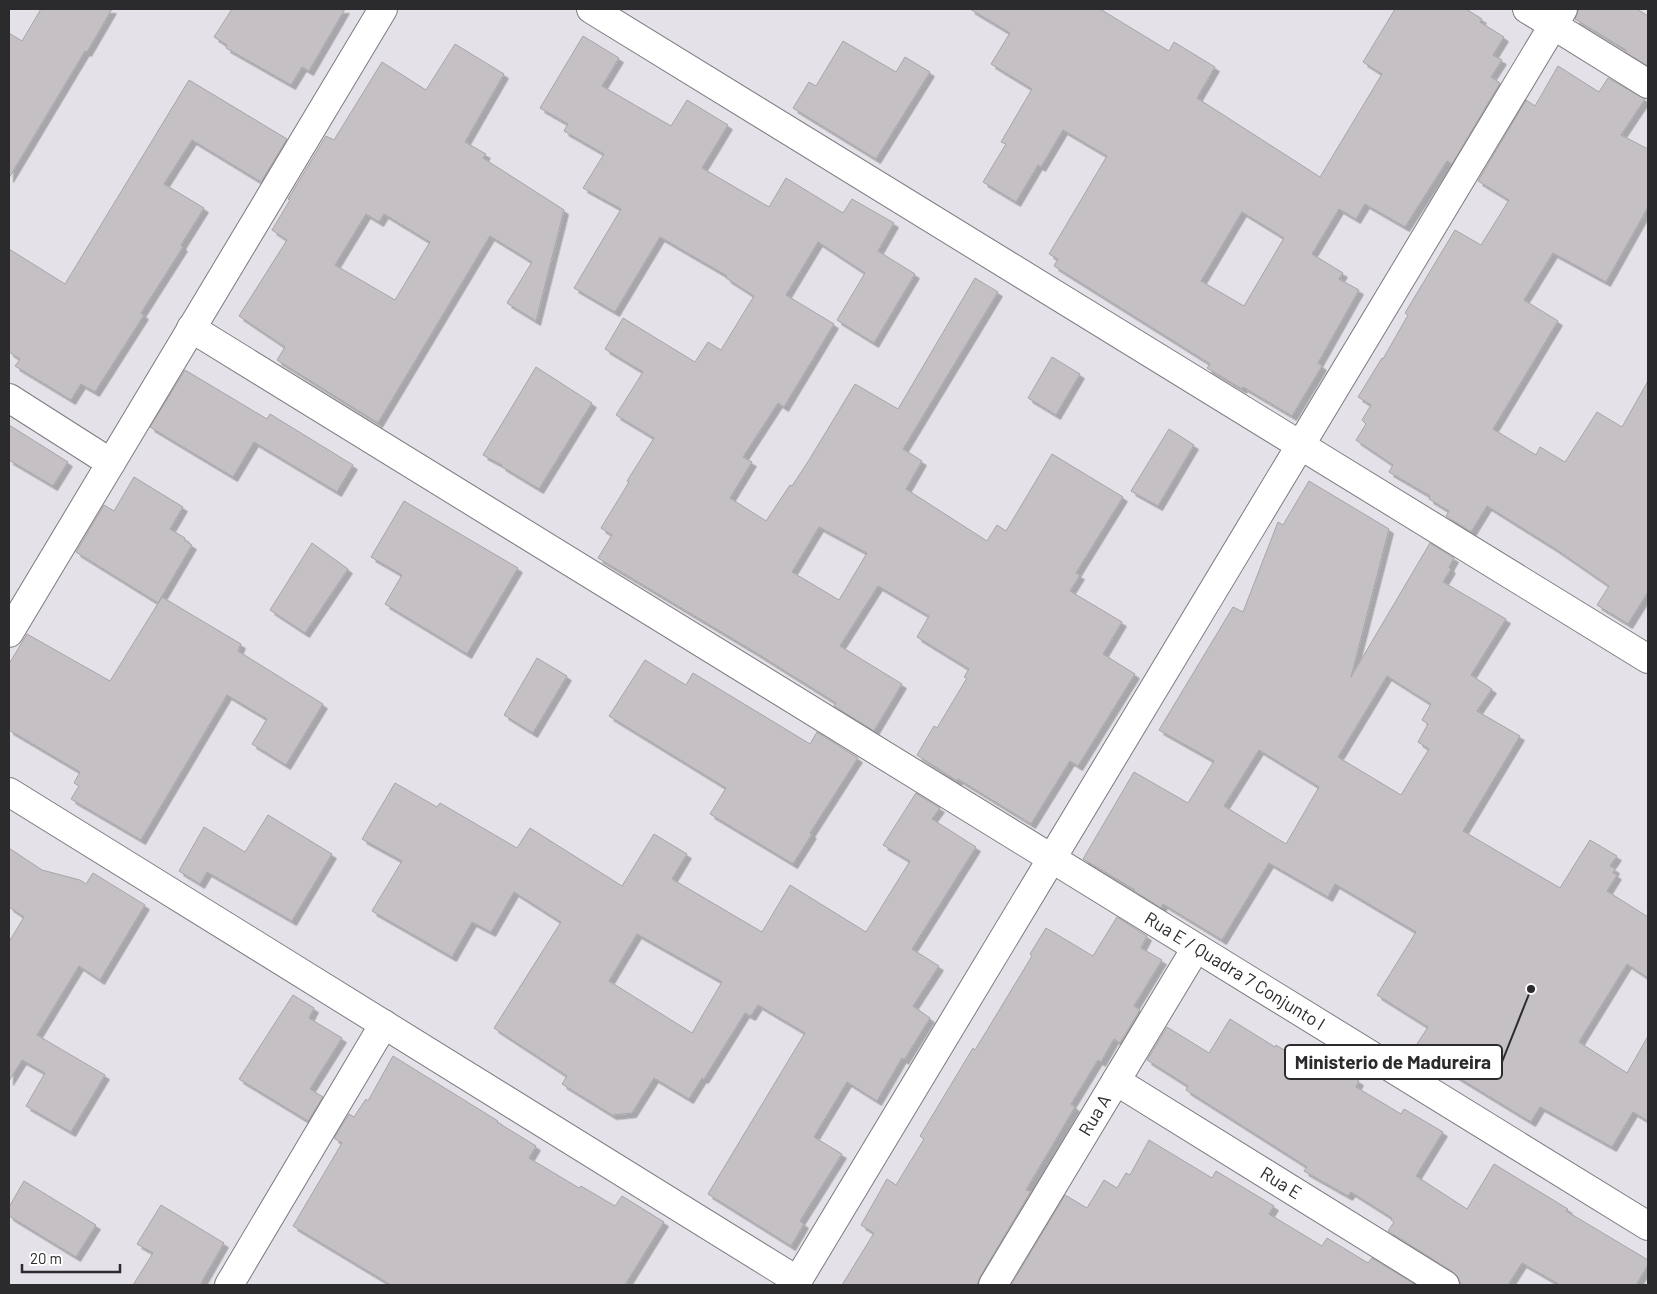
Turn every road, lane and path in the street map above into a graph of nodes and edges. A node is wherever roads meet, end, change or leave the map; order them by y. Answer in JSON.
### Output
{"nodes":[{"id":1,"x":383,"y":9,"type":"edge"},
{"id":2,"x":590,"y":9,"type":"edge"},
{"id":3,"x":1527,"y":9,"type":"edge"},
{"id":4,"x":1558,"y":17,"type":"edge"},
{"id":5,"x":1648,"y":84,"type":"edge"},
{"id":6,"x":191,"y":328,"type":"junction"},
{"id":7,"x":9,"y":398,"type":"edge"},
{"id":8,"x":1300,"y":445,"type":"junction"},
{"id":9,"x":111,"y":462,"type":"junction"},
{"id":10,"x":9,"y":633,"type":"edge"},
{"id":11,"x":1648,"y":659,"type":"edge"},
{"id":12,"x":9,"y":792,"type":"edge"},
{"id":13,"x":1051,"y":858,"type":"junction"},
{"id":14,"x":1196,"y":948,"type":"junction"},
{"id":15,"x":384,"y":1024,"type":"junction"},
{"id":16,"x":1116,"y":1081,"type":"junction"},
{"id":17,"x":1648,"y":1226,"type":"edge"},
{"id":18,"x":796,"y":1283,"type":"edge"},
{"id":19,"x":996,"y":1284,"type":"edge"},
{"id":20,"x":229,"y":1285,"type":"edge"},
{"id":21,"x":1445,"y":1285,"type":"edge"}],
"edges":[{"from":1,"to":6,"type":"street"},
{"from":2,"to":8,"type":"street"},
{"from":3,"to":4,"type":"street"},
{"from":4,"to":5,"type":"street"},
{"from":4,"to":8,"type":"street"},
{"from":6,"to":9,"type":"street"},
{"from":6,"to":13,"type":"street","name":"Rua E / Quadra 7 Conjunto I"},
{"from":7,"to":9,"type":"street"},
{"from":8,"to":11,"type":"street"},
{"from":8,"to":13,"type":"street"},
{"from":9,"to":10,"type":"street"},
{"from":12,"to":15,"type":"street"},
{"from":13,"to":14,"type":"street","name":"Rua E / Quadra 7 Conjunto I"},
{"from":13,"to":18,"type":"street"},
{"from":14,"to":16,"type":"street","name":"Rua A"},
{"from":14,"to":17,"type":"street","name":"Rua E / Quadra 7 Conjunto I"},
{"from":15,"to":18,"type":"street"},
{"from":15,"to":20,"type":"street"},
{"from":16,"to":19,"type":"street","name":"Rua A"},
{"from":16,"to":21,"type":"street","name":"Rua E"}]}
